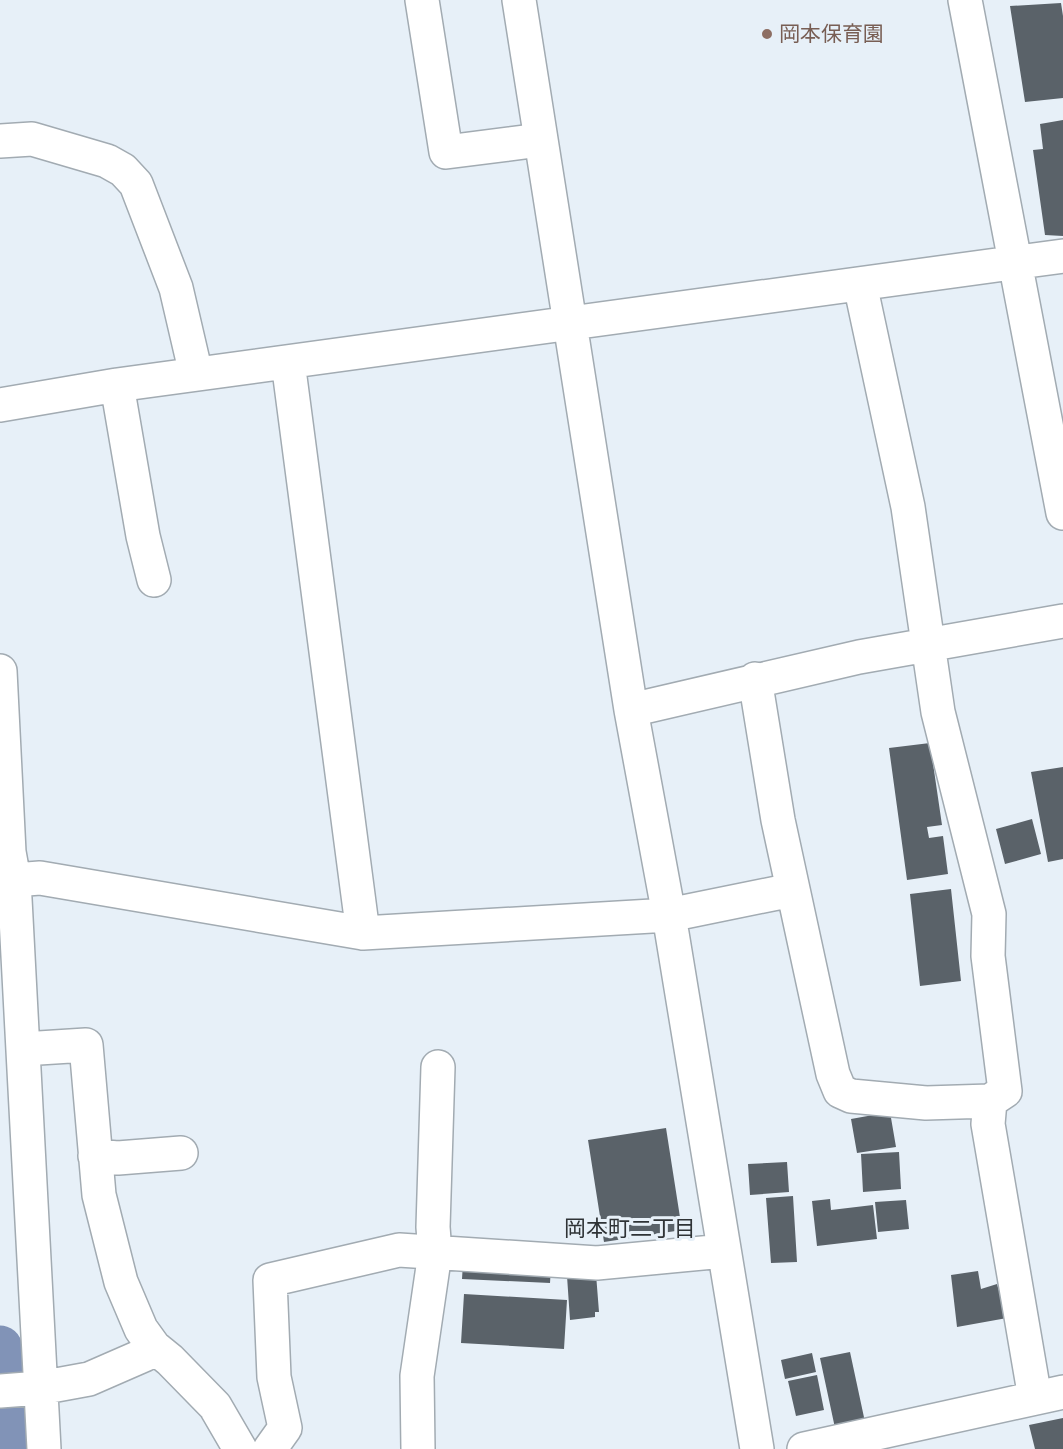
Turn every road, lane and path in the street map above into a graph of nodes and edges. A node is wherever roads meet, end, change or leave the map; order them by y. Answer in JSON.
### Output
{"nodes":[{"id":1,"x":422,"y":0,"type":"edge"},
{"id":2,"x":519,"y":0,"type":"edge"},
{"id":3,"x":965,"y":0,"type":"edge"},
{"id":4,"x":540,"y":140,"type":"junction"},
{"id":5,"x":0,"y":141,"type":"edge"},
{"id":6,"x":1063,"y":256,"type":"edge"},
{"id":7,"x":1016,"y":262,"type":"junction"},
{"id":8,"x":860,"y":284,"type":"junction"},
{"id":9,"x":569,"y":324,"type":"junction"},
{"id":10,"x":288,"y":362,"type":"junction"},
{"id":11,"x":196,"y":374,"type":"junction"},
{"id":12,"x":117,"y":385,"type":"junction"},
{"id":13,"x":0,"y":405,"type":"edge"},
{"id":14,"x":1063,"y":513,"type":"edge"},
{"id":15,"x":154,"y":580,"type":"dead end"},
{"id":16,"x":1063,"y":621,"type":"edge"},
{"id":17,"x":928,"y":644,"type":"junction"},
{"id":18,"x":0,"y":671,"type":"edge"},
{"id":19,"x":755,"y":679,"type":"junction"},
{"id":20,"x":631,"y":710,"type":"junction"},
{"id":21,"x":6,"y":881,"type":"edge"},
{"id":22,"x":792,"y":890,"type":"junction"},
{"id":23,"x":669,"y":915,"type":"junction"},
{"id":24,"x":363,"y":933,"type":"junction"},
{"id":25,"x":23,"y":1048,"type":"junction"},
{"id":26,"x":438,"y":1067,"type":"dead end"},
{"id":27,"x":990,"y":1101,"type":"junction"},
{"id":28,"x":182,"y":1153,"type":"dead end"},
{"id":29,"x":95,"y":1156,"type":"junction"},
{"id":30,"x":724,"y":1251,"type":"junction"},
{"id":31,"x":435,"y":1253,"type":"junction"},
{"id":32,"x":144,"y":1355,"type":"dead end"},
{"id":33,"x":23,"y":1389,"type":"edge"},
{"id":34,"x":1049,"y":1395,"type":"edge"},
{"id":35,"x":44,"y":1449,"type":"edge"},
{"id":36,"x":240,"y":1449,"type":"edge"},
{"id":37,"x":270,"y":1449,"type":"edge"},
{"id":38,"x":418,"y":1449,"type":"edge"},
{"id":39,"x":757,"y":1449,"type":"edge"},
{"id":40,"x":804,"y":1449,"type":"edge"}],
"edges":[{"from":1,"to":4,"type":"street"},
{"from":2,"to":4,"type":"street"},
{"from":3,"to":7,"type":"street"},
{"from":4,"to":9,"type":"street"},
{"from":5,"to":11,"type":"street"},
{"from":6,"to":7,"type":"street"},
{"from":7,"to":8,"type":"street"},
{"from":7,"to":14,"type":"street"},
{"from":8,"to":9,"type":"street"},
{"from":8,"to":17,"type":"street"},
{"from":9,"to":10,"type":"street"},
{"from":9,"to":20,"type":"street"},
{"from":10,"to":11,"type":"street"},
{"from":10,"to":24,"type":"street"},
{"from":11,"to":12,"type":"street"},
{"from":12,"to":13,"type":"street"},
{"from":12,"to":15,"type":"street"},
{"from":16,"to":17,"type":"street"},
{"from":17,"to":19,"type":"street"},
{"from":17,"to":27,"type":"street"},
{"from":18,"to":21,"type":"street"},
{"from":19,"to":20,"type":"street"},
{"from":19,"to":22,"type":"street"},
{"from":20,"to":23,"type":"street"},
{"from":21,"to":24,"type":"street"},
{"from":21,"to":25,"type":"street"},
{"from":22,"to":23,"type":"street"},
{"from":22,"to":27,"type":"street"},
{"from":23,"to":24,"type":"street"},
{"from":23,"to":30,"type":"street"},
{"from":25,"to":29,"type":"street"},
{"from":25,"to":33,"type":"street"},
{"from":26,"to":31,"type":"street"},
{"from":27,"to":34,"type":"street"},
{"from":28,"to":29,"type":"street"},
{"from":29,"to":36,"type":"street"},
{"from":30,"to":31,"type":"street"},
{"from":30,"to":39,"type":"street"},
{"from":31,"to":37,"type":"street"},
{"from":31,"to":38,"type":"street"},
{"from":32,"to":33,"type":"street"},
{"from":33,"to":35,"type":"street"},
{"from":34,"to":40,"type":"street"}]}
